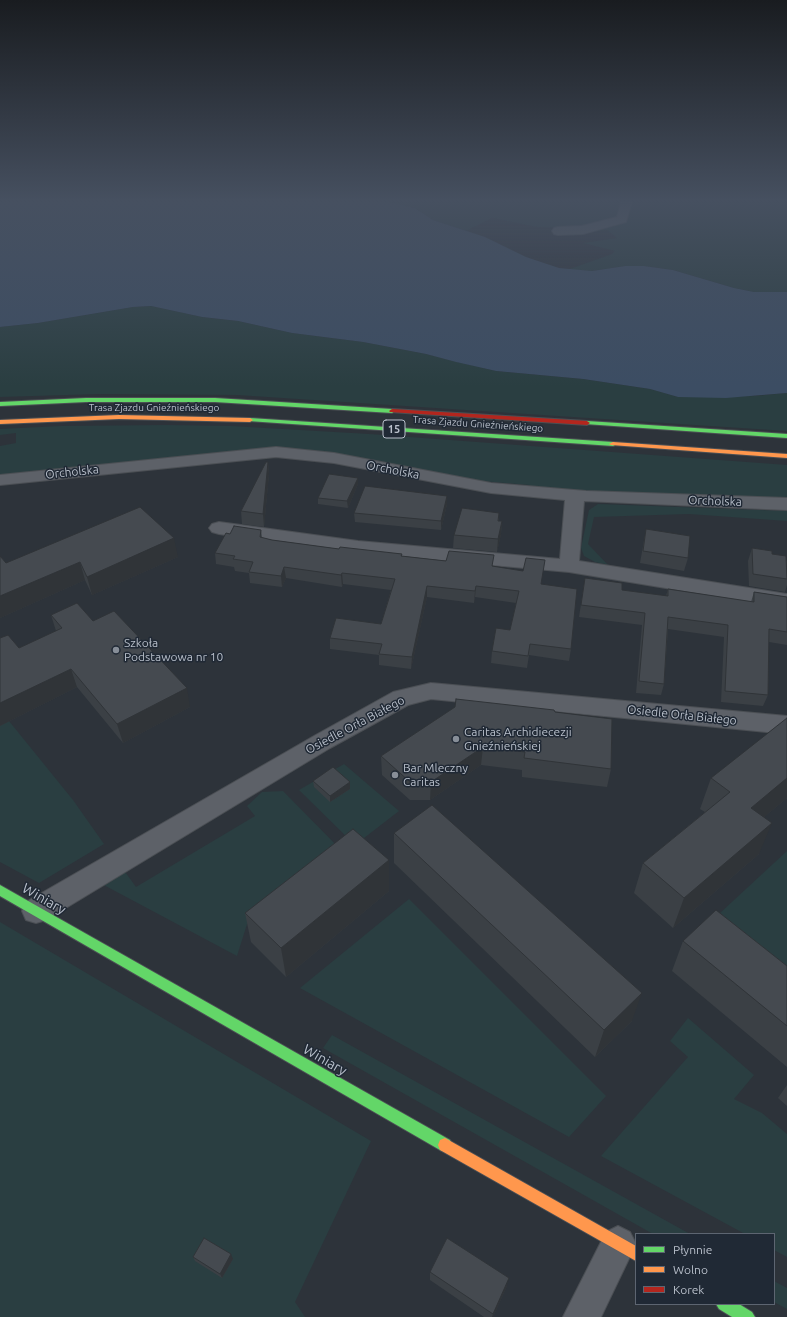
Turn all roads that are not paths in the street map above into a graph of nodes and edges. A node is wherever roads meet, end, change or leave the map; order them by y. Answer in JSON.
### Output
{"nodes":[{"id":1,"x":0,"y":404,"type":"edge"},
{"id":2,"x":0,"y":422,"type":"edge"},
{"id":3,"x":787,"y":436,"type":"edge"},
{"id":4,"x":787,"y":456,"type":"edge"},
{"id":5,"x":0,"y":480,"type":"edge"},
{"id":6,"x":575,"y":495,"type":"junction"},
{"id":7,"x":787,"y":504,"type":"edge"},
{"id":8,"x":219,"y":528,"type":"dead end"},
{"id":9,"x":569,"y":566,"type":"junction"},
{"id":10,"x":787,"y":601,"type":"edge"},
{"id":11,"x":787,"y":725,"type":"edge"},
{"id":12,"x":0,"y":890,"type":"edge"},
{"id":13,"x":36,"y":910,"type":"junction"},
{"id":14,"x":627,"y":1249,"type":"edge"},
{"id":15,"x":726,"y":1305,"type":"edge"},
{"id":16,"x":581,"y":1317,"type":"edge"},
{"id":17,"x":747,"y":1317,"type":"edge"}],
"edges":[{"from":1,"to":3,"type":"main road","name":"Trasa Zjazdu Gnieźnieńskiego","number":"15"},
{"from":2,"to":4,"type":"main road","name":"Trasa Zjazdu Gnieźnieńskiego","number":"15"},
{"from":5,"to":6,"type":"street","name":"Orcholska"},
{"from":6,"to":7,"type":"street","name":"Orcholska"},
{"from":6,"to":9,"type":"street"},
{"from":8,"to":9,"type":"street"},
{"from":9,"to":10,"type":"street"},
{"from":11,"to":13,"type":"street","name":"Osiedle Orła Białego"},
{"from":12,"to":13,"type":"main road","name":"Winiary"},
{"from":13,"to":14,"type":"main road","name":"Winiary"},
{"from":14,"to":16,"type":"street"},
{"from":15,"to":17,"type":"main road"}]}
